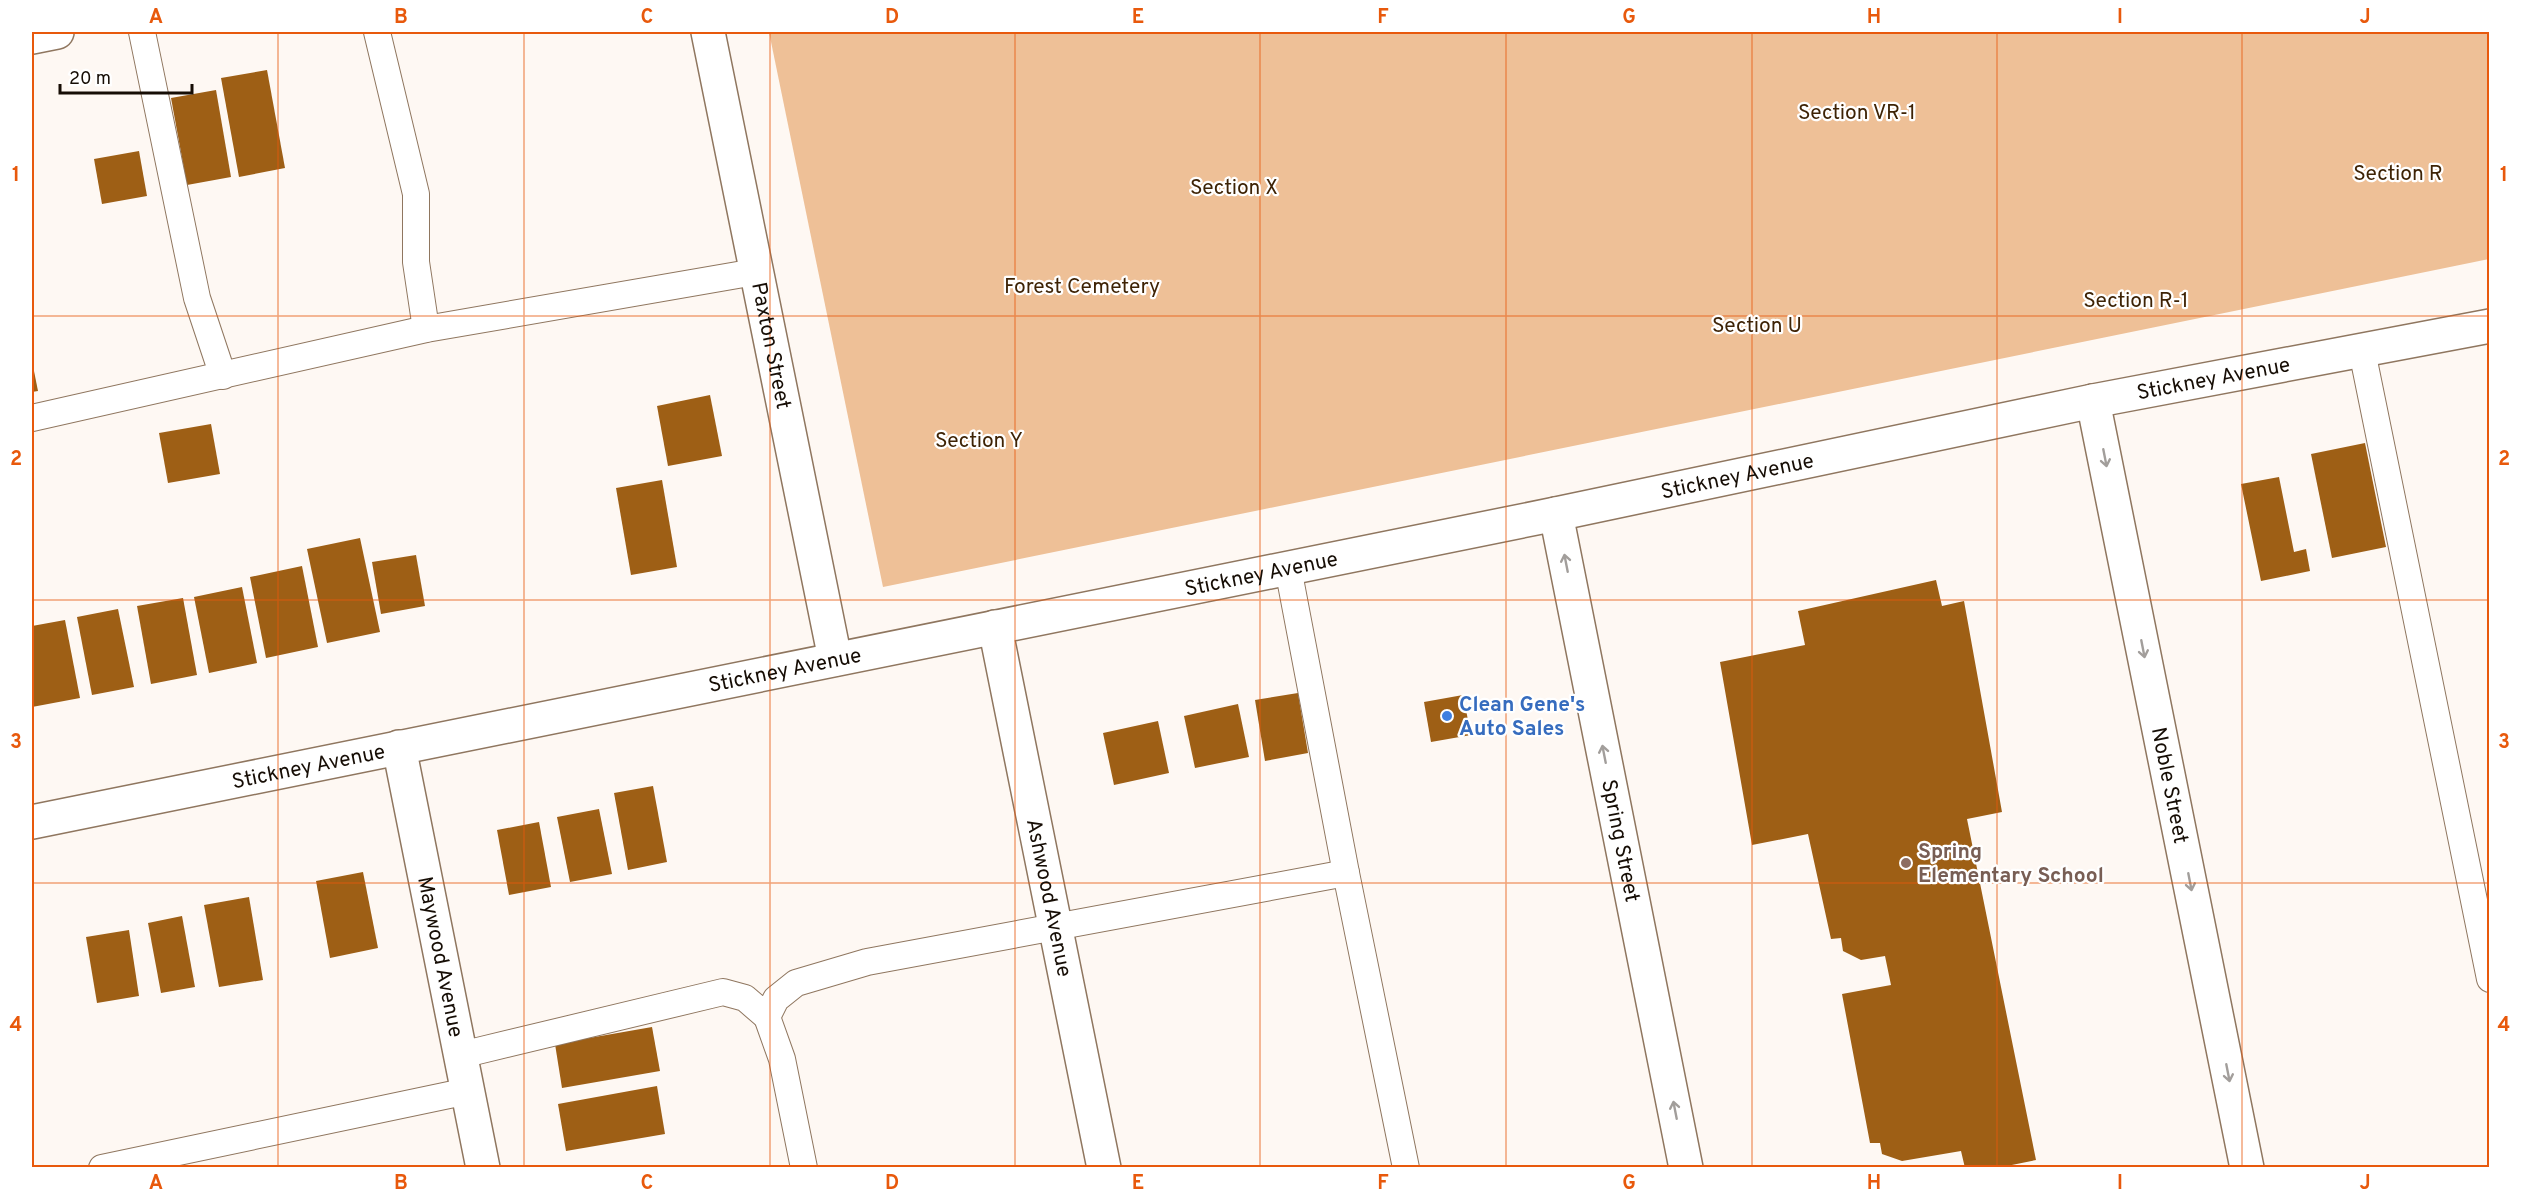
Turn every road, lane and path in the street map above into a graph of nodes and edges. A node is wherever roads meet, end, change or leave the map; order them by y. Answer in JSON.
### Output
{"nodes":[{"id":1,"x":57,"y":32,"type":"edge"},
{"id":2,"x":142,"y":32,"type":"edge"},
{"id":3,"x":377,"y":32,"type":"edge"},
{"id":4,"x":708,"y":32,"type":"edge"},
{"id":5,"x":32,"y":37,"type":"edge"},
{"id":6,"x":755,"y":272,"type":"junction"},
{"id":7,"x":2490,"y":326,"type":"edge"},
{"id":8,"x":426,"y":329,"type":"junction"},
{"id":9,"x":2362,"y":351,"type":"junction"},
{"id":10,"x":223,"y":376,"type":"junction"},
{"id":11,"x":2093,"y":401,"type":"junction"},
{"id":12,"x":32,"y":418,"type":"edge"},
{"id":13,"x":1556,"y":514,"type":"junction"},
{"id":14,"x":1288,"y":568,"type":"junction"},
{"id":15,"x":995,"y":627,"type":"junction"},
{"id":16,"x":835,"y":659,"type":"junction"},
{"id":17,"x":399,"y":747,"type":"junction"},
{"id":18,"x":32,"y":822,"type":"edge"},
{"id":19,"x":1346,"y":873,"type":"junction"},
{"id":20,"x":1056,"y":928,"type":"junction"},
{"id":21,"x":2490,"y":979,"type":"edge"},
{"id":22,"x":767,"y":1017,"type":"junction"},
{"id":23,"x":461,"y":1055,"type":"junction"},
{"id":24,"x":468,"y":1091,"type":"junction"},
{"id":25,"x":155,"y":1162,"type":"edge"},
{"id":26,"x":102,"y":1167,"type":"edge"},
{"id":27,"x":483,"y":1167,"type":"edge"},
{"id":28,"x":804,"y":1167,"type":"edge"},
{"id":29,"x":1104,"y":1167,"type":"edge"},
{"id":30,"x":1406,"y":1167,"type":"edge"},
{"id":31,"x":1686,"y":1167,"type":"edge"},
{"id":32,"x":2247,"y":1167,"type":"edge"}],
"edges":[{"from":1,"to":5,"type":"street"},
{"from":2,"to":10,"type":"lane"},
{"from":3,"to":8,"type":"lane"},
{"from":4,"to":6,"type":"street","name":"Paxton Street"},
{"from":6,"to":8,"type":"lane"},
{"from":6,"to":16,"type":"street","name":"Paxton Street"},
{"from":7,"to":9,"type":"street","name":"Stickney Avenue"},
{"from":8,"to":10,"type":"lane"},
{"from":9,"to":11,"type":"street","name":"Stickney Avenue"},
{"from":9,"to":21,"type":"lane"},
{"from":10,"to":12,"type":"lane"},
{"from":11,"to":13,"type":"street","name":"Stickney Avenue"},
{"from":11,"to":32,"type":"street","name":"Noble Street","one_way":true},
{"from":13,"to":14,"type":"street","name":"Stickney Avenue"},
{"from":31,"to":13,"type":"street","name":"Spring Street","one_way":true},
{"from":14,"to":15,"type":"street","name":"Stickney Avenue"},
{"from":14,"to":19,"type":"lane"},
{"from":15,"to":16,"type":"street","name":"Stickney Avenue"},
{"from":15,"to":20,"type":"street","name":"Ashwood Avenue"},
{"from":16,"to":17,"type":"street","name":"Stickney Avenue"},
{"from":17,"to":18,"type":"street","name":"Stickney Avenue"},
{"from":17,"to":23,"type":"street","name":"Maywood Avenue"},
{"from":19,"to":20,"type":"lane"},
{"from":19,"to":30,"type":"lane"},
{"from":20,"to":22,"type":"lane"},
{"from":20,"to":29,"type":"street","name":"Ashwood Avenue"},
{"from":22,"to":23,"type":"lane"},
{"from":22,"to":28,"type":"lane"},
{"from":23,"to":24,"type":"street","name":"Maywood Avenue"},
{"from":24,"to":25,"type":"lane"},
{"from":24,"to":27,"type":"street","name":"Maywood Avenue"},
{"from":25,"to":26,"type":"lane"}]}
